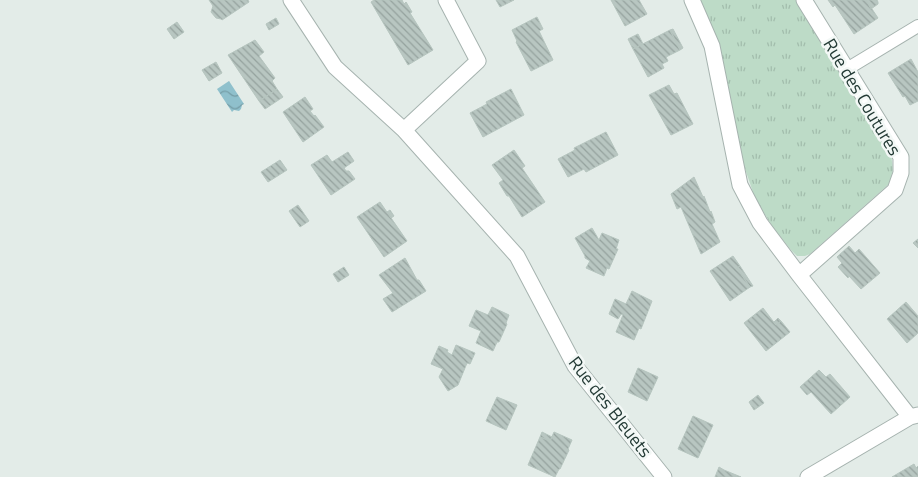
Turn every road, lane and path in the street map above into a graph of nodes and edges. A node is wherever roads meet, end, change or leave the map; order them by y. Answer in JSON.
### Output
{"nodes":[{"id":1,"x":291,"y":0,"type":"edge"},
{"id":2,"x":446,"y":0,"type":"edge"},
{"id":3,"x":692,"y":0,"type":"edge"},
{"id":4,"x":804,"y":0,"type":"edge"},
{"id":5,"x":918,"y":26,"type":"edge"},
{"id":6,"x":847,"y":69,"type":"junction"},
{"id":7,"x":404,"y":130,"type":"junction"},
{"id":8,"x":799,"y":275,"type":"junction"},
{"id":9,"x":914,"y":416,"type":"edge"},
{"id":10,"x":664,"y":477,"type":"edge"},
{"id":11,"x":808,"y":477,"type":"edge"}],
"edges":[{"from":1,"to":7,"type":"street","name":"Rue des Bleuets"},
{"from":2,"to":7,"type":"street"},
{"from":3,"to":8,"type":"street"},
{"from":4,"to":6,"type":"street","name":"Rue des Coutures"},
{"from":5,"to":6,"type":"street"},
{"from":6,"to":8,"type":"street","name":"Rue des Coutures"},
{"from":7,"to":10,"type":"street","name":"Rue des Bleuets"},
{"from":8,"to":9,"type":"street"},
{"from":9,"to":11,"type":"street"}]}
